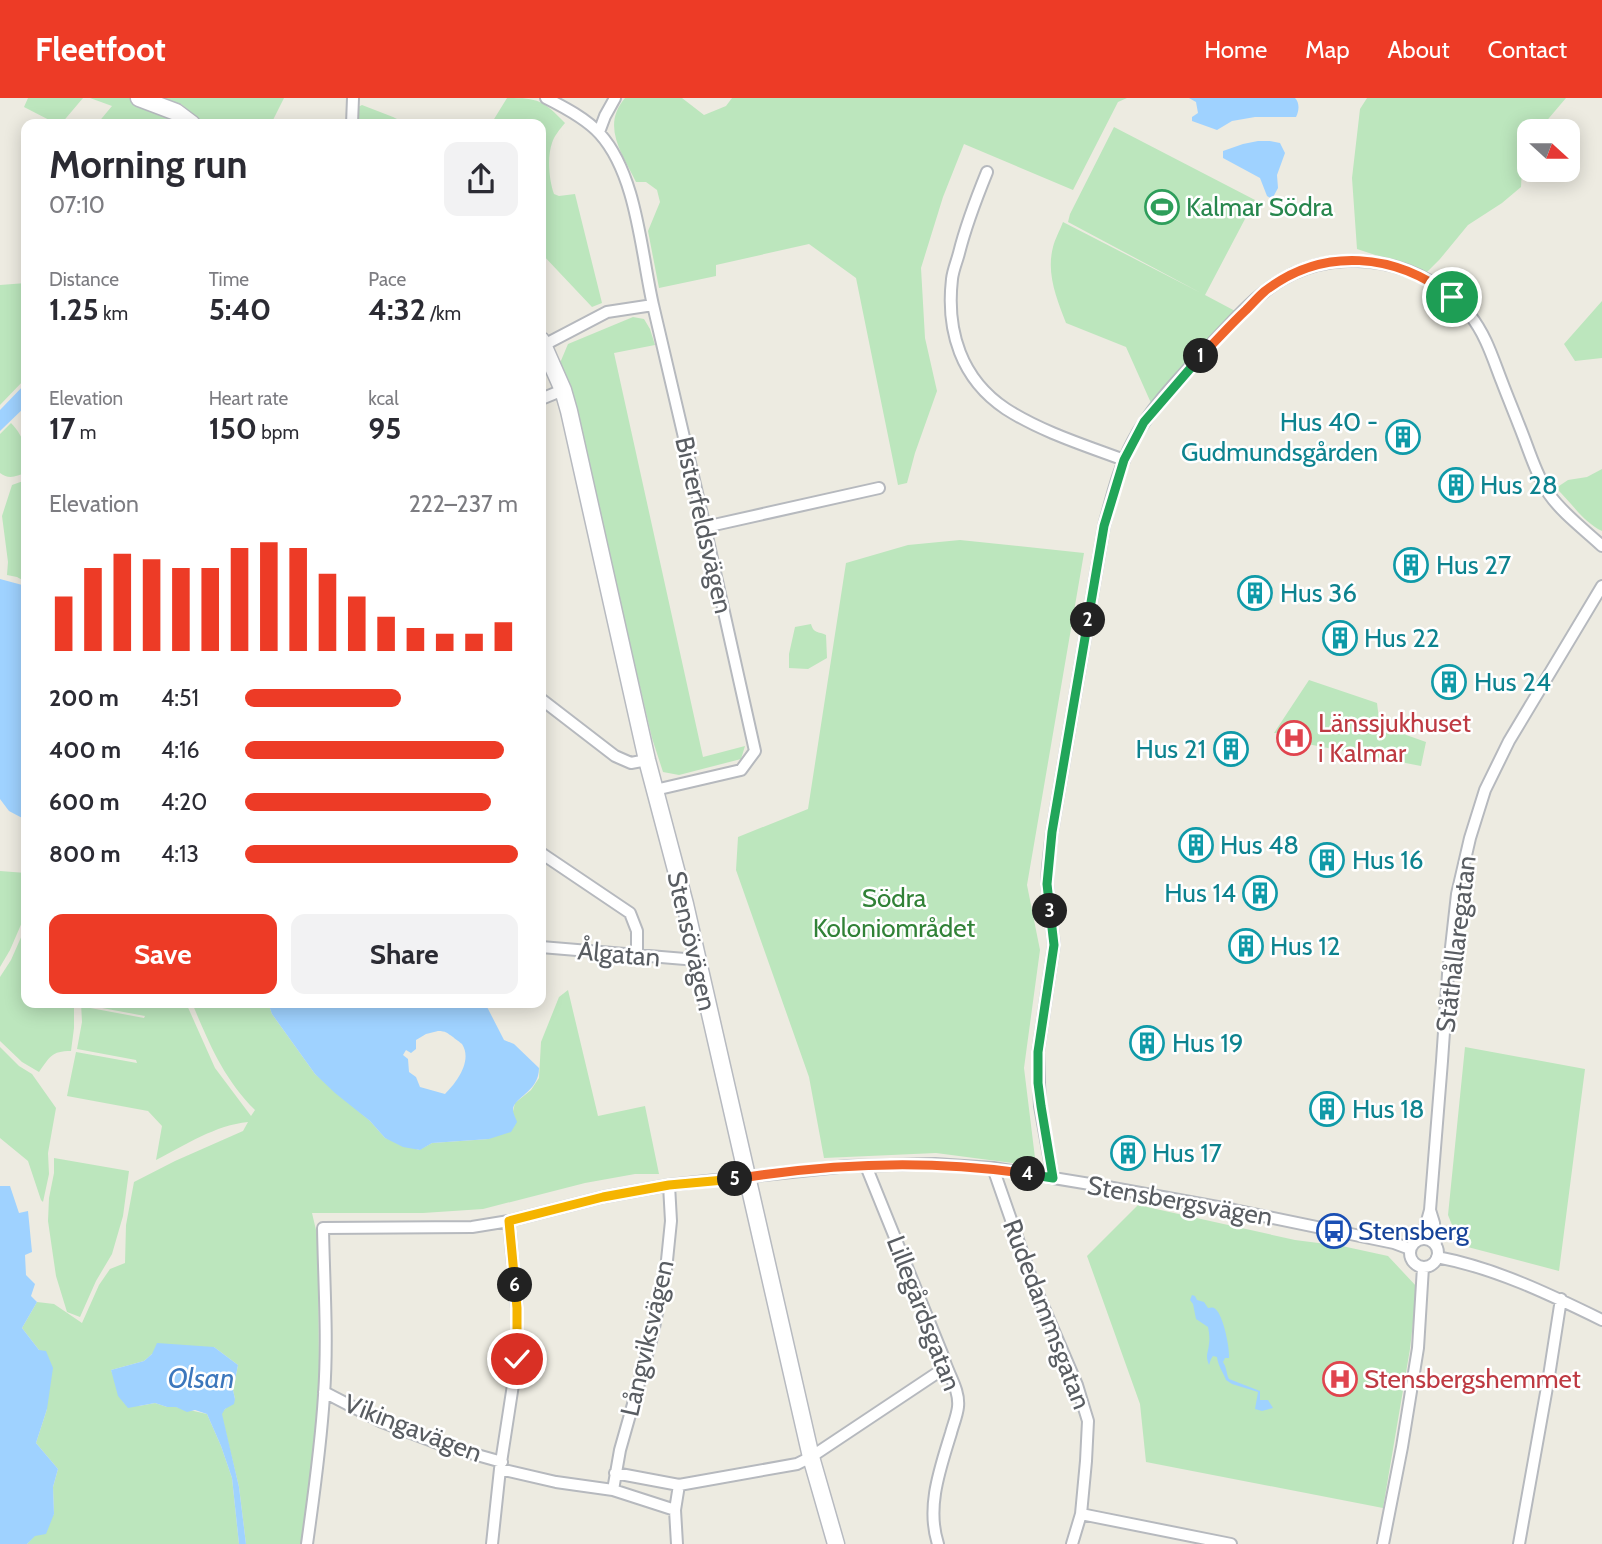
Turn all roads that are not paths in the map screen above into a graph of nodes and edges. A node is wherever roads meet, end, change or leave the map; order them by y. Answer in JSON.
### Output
{"nodes":[{"id":1,"x":139,"y":98,"type":"edge"},
{"id":2,"x":353,"y":98,"type":"edge"},
{"id":3,"x":546,"y":98,"type":"edge"},
{"id":4,"x":615,"y":98,"type":"edge"},
{"id":5,"x":185,"y":119,"type":"edge"},
{"id":6,"x":352,"y":119,"type":"edge"},
{"id":7,"x":599,"y":132,"type":"junction"},
{"id":8,"x":987,"y":172,"type":"dead end"},
{"id":9,"x":653,"y":305,"type":"junction"},
{"id":10,"x":546,"y":341,"type":"edge"},
{"id":11,"x":546,"y":352,"type":"edge"},
{"id":12,"x":563,"y":390,"type":"junction"},
{"id":13,"x":546,"y":397,"type":"edge"},
{"id":14,"x":1124,"y":460,"type":"junction"},
{"id":15,"x":879,"y":488,"type":"dead end"},
{"id":16,"x":705,"y":527,"type":"junction"},
{"id":17,"x":1602,"y":546,"type":"edge"},
{"id":18,"x":1602,"y":586,"type":"edge"},
{"id":19,"x":546,"y":703,"type":"edge"},
{"id":20,"x":647,"y":760,"type":"junction"},
{"id":21,"x":655,"y":790,"type":"junction"},
{"id":22,"x":546,"y":856,"type":"edge"},
{"id":23,"x":546,"y":947,"type":"edge"},
{"id":24,"x":637,"y":956,"type":"junction"},
{"id":25,"x":697,"y":960,"type":"junction"},
{"id":26,"x":866,"y":1166,"type":"junction"},
{"id":27,"x":993,"y":1168,"type":"junction"},
{"id":28,"x":746,"y":1177,"type":"junction"},
{"id":29,"x":1053,"y":1178,"type":"junction"},
{"id":30,"x":669,"y":1185,"type":"junction"},
{"id":31,"x":1430,"y":1210,"type":"junction"},
{"id":32,"x":509,"y":1221,"type":"junction"},
{"id":33,"x":1422,"y":1239,"type":"junction"},
{"id":34,"x":1410,"y":1250,"type":"junction"},
{"id":35,"x":1436,"y":1252,"type":"junction"},
{"id":36,"x":1423,"y":1267,"type":"junction"},
{"id":37,"x":1561,"y":1299,"type":"junction"},
{"id":38,"x":1602,"y":1320,"type":"edge"},
{"id":39,"x":946,"y":1367,"type":"junction"},
{"id":40,"x":324,"y":1392,"type":"junction"},
{"id":41,"x":811,"y":1457,"type":"junction"},
{"id":42,"x":501,"y":1465,"type":"junction"},
{"id":43,"x":615,"y":1473,"type":"junction"},
{"id":44,"x":679,"y":1485,"type":"junction"},
{"id":45,"x":613,"y":1490,"type":"junction"},
{"id":46,"x":675,"y":1510,"type":"junction"},
{"id":47,"x":1081,"y":1514,"type":"junction"},
{"id":48,"x":307,"y":1544,"type":"edge"},
{"id":49,"x":492,"y":1544,"type":"edge"},
{"id":50,"x":677,"y":1544,"type":"edge"},
{"id":51,"x":836,"y":1544,"type":"edge"},
{"id":52,"x":938,"y":1544,"type":"edge"},
{"id":53,"x":1072,"y":1544,"type":"edge"},
{"id":54,"x":1231,"y":1544,"type":"edge"},
{"id":55,"x":1383,"y":1544,"type":"edge"},
{"id":56,"x":1518,"y":1544,"type":"edge"}],
"edges":[{"from":1,"to":5,"type":"street"},
{"from":2,"to":6,"type":"street"},
{"from":3,"to":7,"type":"street"},
{"from":4,"to":7,"type":"street"},
{"from":7,"to":9,"type":"street","name":"Bisterfeldsvägen"},
{"from":8,"to":14,"type":"street"},
{"from":9,"to":10,"type":"street"},
{"from":9,"to":16,"type":"street","name":"Bisterfeldsvägen"},
{"from":11,"to":12,"type":"street","name":"Stensövägen"},
{"from":12,"to":13,"type":"street"},
{"from":12,"to":20,"type":"street","name":"Stensövägen"},
{"from":14,"to":17,"type":"street"},
{"from":14,"to":29,"type":"street"},
{"from":15,"to":16,"type":"street"},
{"from":16,"to":21,"type":"street","name":"Bisterfeldsvägen"},
{"from":18,"to":31,"type":"street","name":"Ståthållaregatan"},
{"from":19,"to":20,"type":"street"},
{"from":20,"to":21,"type":"street","name":"Stensövägen"},
{"from":21,"to":25,"type":"street","name":"Stensövägen"},
{"from":22,"to":24,"type":"street"},
{"from":23,"to":24,"type":"street","name":"Ålgatan"},
{"from":24,"to":25,"type":"street","name":"Ålgatan"},
{"from":25,"to":28,"type":"street","name":"Stensövägen"},
{"from":26,"to":27,"type":"street","name":"Stensbergsvägen"},
{"from":26,"to":28,"type":"street","name":"Stensbergsvägen"},
{"from":26,"to":39,"type":"street","name":"Lillegårdsgatan"},
{"from":27,"to":29,"type":"street","name":"Stensbergsvägen"},
{"from":27,"to":47,"type":"street","name":"Rudedammsgatan"},
{"from":28,"to":30,"type":"street","name":"Stensbergsvägen"},
{"from":28,"to":41,"type":"street","name":"Stensövägen"},
{"from":29,"to":34,"type":"street","name":"Stensbergsvägen"},
{"from":30,"to":32,"type":"street","name":"Stensbergsvägen"},
{"from":30,"to":43,"type":"street","name":"Långviksvägen"},
{"from":31,"to":33,"type":"street","name":"Ståthållaregatan"},
{"from":31,"to":35,"type":"street","name":"Ståthållaregatan"},
{"from":32,"to":40,"type":"street","name":"Stensbergsvägen"},
{"from":32,"to":42,"type":"street"},
{"from":33,"to":34,"type":"street"},
{"from":33,"to":35,"type":"street"},
{"from":34,"to":36,"type":"street"},
{"from":35,"to":36,"type":"street"},
{"from":35,"to":37,"type":"street"},
{"from":36,"to":55,"type":"street"},
{"from":37,"to":38,"type":"street"},
{"from":37,"to":56,"type":"street"},
{"from":39,"to":41,"type":"street"},
{"from":39,"to":52,"type":"street","name":"Lillegårdsgatan"},
{"from":40,"to":42,"type":"street","name":"Vikingavägen"},
{"from":40,"to":48,"type":"street"},
{"from":41,"to":44,"type":"street"},
{"from":41,"to":51,"type":"street","name":"Stensövägen"},
{"from":42,"to":45,"type":"street","name":"Vikingavägen"},
{"from":42,"to":49,"type":"street"},
{"from":43,"to":44,"type":"street"},
{"from":43,"to":45,"type":"street","name":"Långviksvägen"},
{"from":44,"to":46,"type":"street"},
{"from":45,"to":46,"type":"street","name":"Vikingavägen"},
{"from":46,"to":50,"type":"street"},
{"from":47,"to":53,"type":"street","name":"Rudedammsgatan"},
{"from":47,"to":54,"type":"street"}]}
